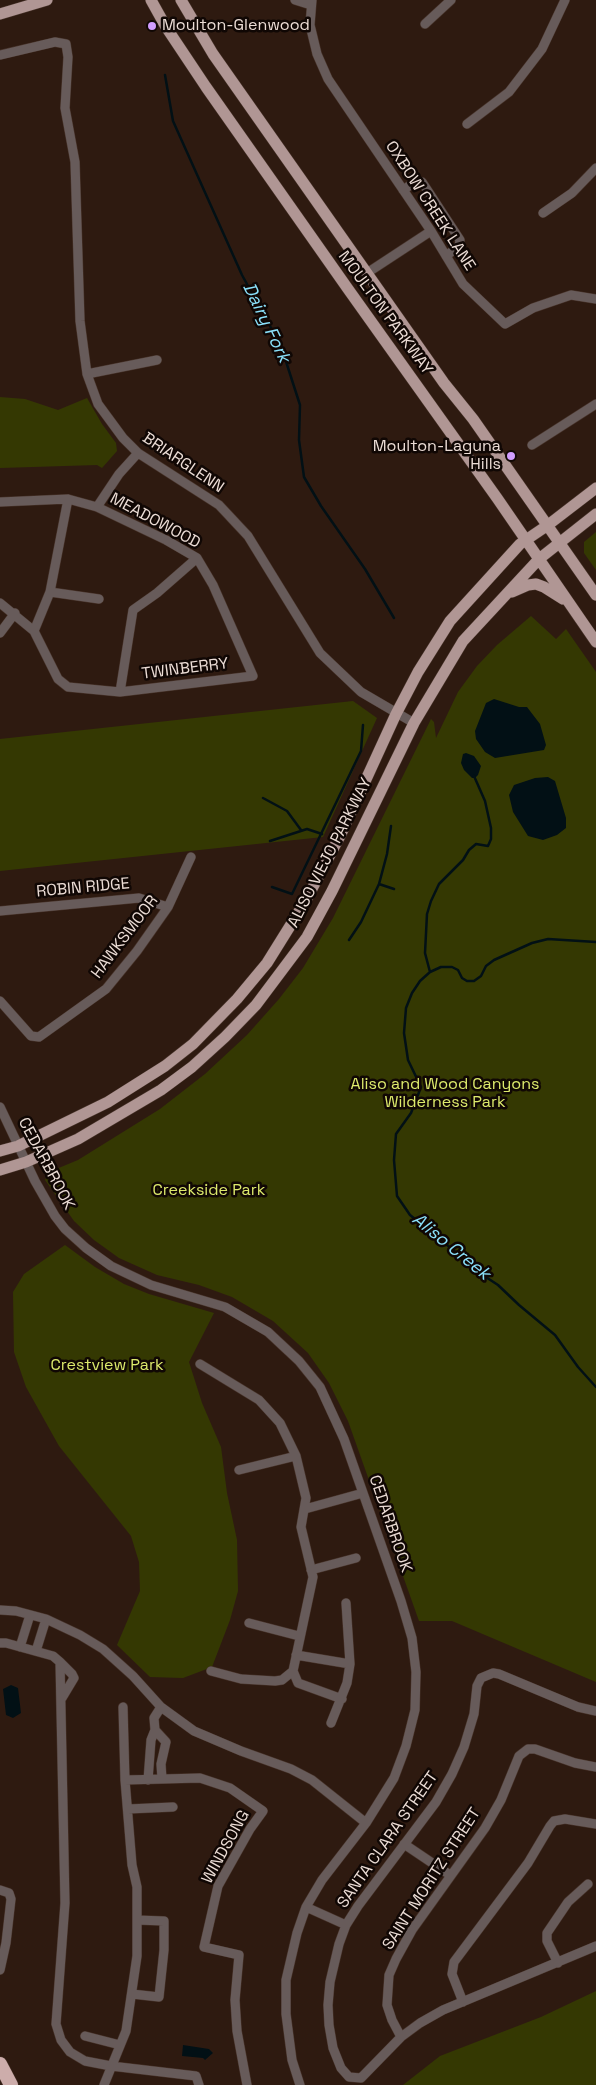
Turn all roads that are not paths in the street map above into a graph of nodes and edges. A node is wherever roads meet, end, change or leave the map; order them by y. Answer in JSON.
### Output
{"nodes":[{"id":1,"x":48,"y":0,"type":"edge"},
{"id":2,"x":151,"y":0,"type":"edge"},
{"id":3,"x":181,"y":0,"type":"edge"},
{"id":4,"x":295,"y":0,"type":"edge"},
{"id":5,"x":451,"y":0,"type":"edge"},
{"id":6,"x":565,"y":0,"type":"edge"},
{"id":7,"x":311,"y":2,"type":"edge"},
{"id":8,"x":0,"y":14,"type":"edge"},
{"id":9,"x":425,"y":24,"type":"dead end"},
{"id":10,"x":0,"y":55,"type":"edge"},
{"id":11,"x":467,"y":124,"type":"dead end"},
{"id":12,"x":596,"y":168,"type":"edge"},
{"id":13,"x":403,"y":190,"type":"junction"},
{"id":14,"x":543,"y":213,"type":"dead end"},
{"id":15,"x":430,"y":231,"type":"junction"},
{"id":16,"x":446,"y":256,"type":"junction"},
{"id":17,"x":366,"y":273,"type":"junction"},
{"id":18,"x":596,"y":299,"type":"edge"},
{"id":19,"x":157,"y":360,"type":"dead end"},
{"id":20,"x":87,"y":374,"type":"junction"},
{"id":21,"x":596,"y":404,"type":"edge"},
{"id":22,"x":532,"y":446,"type":"dead end"},
{"id":23,"x":138,"y":453,"type":"junction"},
{"id":24,"x":596,"y":488,"type":"edge"},
{"id":25,"x":68,"y":499,"type":"junction"},
{"id":26,"x":0,"y":502,"type":"edge"},
{"id":27,"x":97,"y":507,"type":"junction"},
{"id":28,"x":596,"y":514,"type":"edge"},
{"id":29,"x":548,"y":525,"type":"junction"},
{"id":30,"x":526,"y":540,"type":"junction"},
{"id":31,"x":560,"y":542,"type":"junction"},
{"id":32,"x":197,"y":558,"type":"junction"},
{"id":33,"x":540,"y":559,"type":"junction"},
{"id":34,"x":50,"y":592,"type":"junction"},
{"id":35,"x":596,"y":595,"type":"edge"},
{"id":36,"x":504,"y":596,"type":"junction"},
{"id":37,"x":99,"y":599,"type":"dead end"},
{"id":38,"x":567,"y":601,"type":"junction"},
{"id":39,"x":0,"y":603,"type":"edge"},
{"id":40,"x":14,"y":613,"type":"junction"},
{"id":41,"x":34,"y":631,"type":"junction"},
{"id":42,"x":0,"y":633,"type":"edge"},
{"id":43,"x":596,"y":642,"type":"edge"},
{"id":44,"x":253,"y":676,"type":"joint"},
{"id":45,"x":120,"y":692,"type":"junction"},
{"id":46,"x":396,"y":714,"type":"junction"},
{"id":47,"x":414,"y":723,"type":"junction"},
{"id":48,"x":191,"y":857,"type":"dead end"},
{"id":49,"x":168,"y":907,"type":"junction"},
{"id":50,"x":0,"y":911,"type":"edge"},
{"id":51,"x":0,"y":1001,"type":"edge"},
{"id":52,"x":0,"y":1106,"type":"edge"},
{"id":53,"x":18,"y":1146,"type":"junction"},
{"id":54,"x":0,"y":1151,"type":"edge"},
{"id":55,"x":26,"y":1162,"type":"junction"},
{"id":56,"x":0,"y":1170,"type":"edge"},
{"id":57,"x":200,"y":1364,"type":"dead end"},
{"id":58,"x":296,"y":1456,"type":"junction"},
{"id":59,"x":239,"y":1470,"type":"dead end"},
{"id":60,"x":363,"y":1493,"type":"junction"},
{"id":61,"x":305,"y":1509,"type":"junction"},
{"id":62,"x":356,"y":1558,"type":"dead end"},
{"id":63,"x":311,"y":1570,"type":"junction"},
{"id":64,"x":346,"y":1603,"type":"dead end"},
{"id":65,"x":0,"y":1610,"type":"edge"},
{"id":66,"x":30,"y":1615,"type":"junction"},
{"id":67,"x":46,"y":1619,"type":"junction"},
{"id":68,"x":249,"y":1623,"type":"dead end"},
{"id":69,"x":299,"y":1636,"type":"junction"},
{"id":70,"x":0,"y":1643,"type":"edge"},
{"id":71,"x":20,"y":1647,"type":"junction"},
{"id":72,"x":36,"y":1651,"type":"junction"},
{"id":73,"x":296,"y":1655,"type":"junction"},
{"id":74,"x":350,"y":1664,"type":"junction"},
{"id":75,"x":211,"y":1671,"type":"dead end"},
{"id":76,"x":293,"y":1671,"type":"junction"},
{"id":77,"x":342,"y":1699,"type":"junction"},
{"id":78,"x":123,"y":1707,"type":"dead end"},
{"id":79,"x":161,"y":1707,"type":"junction"},
{"id":80,"x":596,"y":1712,"type":"edge"},
{"id":81,"x":331,"y":1723,"type":"dead end"},
{"id":82,"x":155,"y":1730,"type":"junction"},
{"id":83,"x":596,"y":1767,"type":"edge"},
{"id":84,"x":162,"y":1779,"type":"junction"},
{"id":85,"x":126,"y":1780,"type":"junction"},
{"id":86,"x":148,"y":1780,"type":"junction"},
{"id":87,"x":173,"y":1806,"type":"dead end"},
{"id":88,"x":128,"y":1809,"type":"junction"},
{"id":89,"x":366,"y":1823,"type":"junction"},
{"id":90,"x":596,"y":1824,"type":"edge"},
{"id":91,"x":404,"y":1844,"type":"junction"},
{"id":92,"x":450,"y":1875,"type":"junction"},
{"id":93,"x":588,"y":1884,"type":"dead end"},
{"id":94,"x":0,"y":1890,"type":"edge"},
{"id":95,"x":306,"y":1907,"type":"junction"},
{"id":96,"x":137,"y":1920,"type":"junction"},
{"id":97,"x":346,"y":1925,"type":"junction"},
{"id":98,"x":596,"y":1946,"type":"edge"},
{"id":99,"x":558,"y":1963,"type":"junction"},
{"id":100,"x":0,"y":1970,"type":"edge"},
{"id":101,"x":132,"y":1994,"type":"junction"},
{"id":102,"x":463,"y":2002,"type":"junction"},
{"id":103,"x":85,"y":2036,"type":"dead end"},
{"id":104,"x":401,"y":2037,"type":"junction"},
{"id":105,"x":120,"y":2045,"type":"junction"},
{"id":106,"x":0,"y":2064,"type":"edge"},
{"id":107,"x":112,"y":2066,"type":"junction"},
{"id":108,"x":11,"y":2085,"type":"edge"},
{"id":109,"x":104,"y":2085,"type":"edge"},
{"id":110,"x":199,"y":2085,"type":"edge"},
{"id":111,"x":247,"y":2085,"type":"edge"},
{"id":112,"x":300,"y":2085,"type":"edge"}],
"edges":[{"from":1,"to":8,"type":"main road"},
{"from":2,"to":30,"type":"main road","name":"MOULTON PARKWAY"},
{"from":3,"to":17,"type":"main road","name":"MOULTON PARKWAY"},
{"from":4,"to":7,"type":"street","name":"OXBOW CREEK LANE"},
{"from":5,"to":9,"type":"street"},
{"from":6,"to":11,"type":"street"},
{"from":7,"to":13,"type":"street","name":"OXBOW CREEK LANE"},
{"from":10,"to":20,"type":"street","name":"BRIARGLENN"},
{"from":12,"to":14,"type":"street"},
{"from":13,"to":15,"type":"street","name":"OXBOW CREEK LANE"},
{"from":13,"to":16,"type":"street"},
{"from":15,"to":16,"type":"street","name":"OXBOW CREEK LANE"},
{"from":15,"to":17,"type":"street"},
{"from":16,"to":18,"type":"street","name":"OXBOW CREEK LANE"},
{"from":17,"to":29,"type":"main road","name":"MOULTON PARKWAY"},
{"from":19,"to":20,"type":"street"},
{"from":20,"to":23,"type":"street","name":"BRIARGLENN"},
{"from":21,"to":22,"type":"street"},
{"from":23,"to":27,"type":"street"},
{"from":23,"to":46,"type":"street","name":"BRIARGLENN"},
{"from":24,"to":29,"type":"main road","name":"ALISO VIEJO PARKWAY"},
{"from":25,"to":26,"type":"street","name":"MEADOWOOD"},
{"from":25,"to":27,"type":"street","name":"MEADOWOOD"},
{"from":25,"to":34,"type":"street"},
{"from":27,"to":32,"type":"street","name":"MEADOWOOD"},
{"from":28,"to":31,"type":"main road","name":"ALISO VIEJO PARKWAY"},
{"from":29,"to":30,"type":"main road","name":"ALISO VIEJO PARKWAY"},
{"from":29,"to":31,"type":"main road","name":"MOULTON PARKWAY"},
{"from":30,"to":33,"type":"main road","name":"MOULTON PARKWAY"},
{"from":30,"to":46,"type":"main road","name":"ALISO VIEJO PARKWAY"},
{"from":31,"to":33,"type":"main road","name":"ALISO VIEJO PARKWAY"},
{"from":31,"to":35,"type":"main road","name":"MOULTON PARKWAY"},
{"from":32,"to":44,"type":"street","name":"MEADOWOOD"},
{"from":32,"to":45,"type":"street"},
{"from":33,"to":36,"type":"main road","name":"ALISO VIEJO PARKWAY"},
{"from":33,"to":38,"type":"main road","name":"MOULTON PARKWAY"},
{"from":34,"to":37,"type":"street"},
{"from":34,"to":41,"type":"street"},
{"from":36,"to":38,"type":"main road"},
{"from":36,"to":47,"type":"main road","name":"ALISO VIEJO PARKWAY"},
{"from":38,"to":43,"type":"main road","name":"MOULTON PARKWAY"},
{"from":39,"to":40,"type":"street"},
{"from":40,"to":41,"type":"street"},
{"from":40,"to":42,"type":"street"},
{"from":41,"to":45,"type":"street","name":"TWINBERRY"},
{"from":44,"to":45,"type":"street","name":"TWINBERRY"},
{"from":46,"to":47,"type":"street","name":"BRIARGLENN"},
{"from":46,"to":53,"type":"main road","name":"ALISO VIEJO PARKWAY"},
{"from":47,"to":55,"type":"main road","name":"ALISO VIEJO PARKWAY"},
{"from":48,"to":49,"type":"street","name":"HAWKSMOOR"},
{"from":49,"to":50,"type":"street","name":"ROBIN RIDGE"},
{"from":49,"to":51,"type":"street","name":"HAWKSMOOR"},
{"from":52,"to":53,"type":"street","name":"CEDARBROOK"},
{"from":53,"to":54,"type":"main road","name":"ALISO VIEJO PARKWAY"},
{"from":53,"to":55,"type":"street","name":"CEDARBROOK"},
{"from":55,"to":56,"type":"main road","name":"ALISO VIEJO PARKWAY"},
{"from":55,"to":60,"type":"street","name":"CEDARBROOK"},
{"from":57,"to":58,"type":"street"},
{"from":58,"to":59,"type":"street"},
{"from":58,"to":61,"type":"street"},
{"from":60,"to":61,"type":"street"},
{"from":60,"to":89,"type":"street","name":"CEDARBROOK"},
{"from":61,"to":63,"type":"street"},
{"from":62,"to":63,"type":"street"},
{"from":63,"to":69,"type":"street"},
{"from":64,"to":74,"type":"street"},
{"from":65,"to":66,"type":"street"},
{"from":66,"to":67,"type":"street"},
{"from":66,"to":71,"type":"street"},
{"from":67,"to":72,"type":"street"},
{"from":67,"to":79,"type":"street"},
{"from":68,"to":69,"type":"street"},
{"from":69,"to":73,"type":"street"},
{"from":70,"to":71,"type":"street"},
{"from":71,"to":72,"type":"street"},
{"from":72,"to":107,"type":"street"},
{"from":73,"to":74,"type":"street"},
{"from":73,"to":76,"type":"street"},
{"from":74,"to":77,"type":"street"},
{"from":75,"to":76,"type":"street"},
{"from":76,"to":77,"type":"street"},
{"from":77,"to":81,"type":"street"},
{"from":78,"to":85,"type":"street"},
{"from":79,"to":82,"type":"street"},
{"from":79,"to":89,"type":"street"},
{"from":80,"to":91,"type":"street","name":"SANTA CLARA STREET"},
{"from":82,"to":84,"type":"street"},
{"from":82,"to":86,"type":"street"},
{"from":83,"to":92,"type":"street","name":"SAINT MORITZ STREET"},
{"from":84,"to":86,"type":"street","name":"WINDSONG"},
{"from":84,"to":111,"type":"street","name":"WINDSONG"},
{"from":85,"to":86,"type":"street","name":"WINDSONG"},
{"from":85,"to":88,"type":"street"},
{"from":87,"to":88,"type":"street"},
{"from":88,"to":96,"type":"street"},
{"from":89,"to":95,"type":"street","name":"CEDARBROOK"},
{"from":90,"to":102,"type":"street"},
{"from":91,"to":92,"type":"street"},
{"from":91,"to":97,"type":"street","name":"SANTA CLARA STREET"},
{"from":92,"to":104,"type":"street","name":"SAINT MORITZ STREET"},
{"from":93,"to":99,"type":"street"},
{"from":94,"to":100,"type":"street"},
{"from":95,"to":97,"type":"street"},
{"from":95,"to":112,"type":"street","name":"CEDARBROOK"},
{"from":96,"to":101,"type":"street"},
{"from":96,"to":101,"type":"street"},
{"from":97,"to":104,"type":"street","name":"SANTA CLARA STREET"},
{"from":98,"to":99,"type":"street"},
{"from":99,"to":102,"type":"street"},
{"from":101,"to":105,"type":"street"},
{"from":102,"to":104,"type":"street"},
{"from":103,"to":105,"type":"street"},
{"from":105,"to":107,"type":"street"},
{"from":106,"to":108,"type":"highway"},
{"from":107,"to":109,"type":"street"},
{"from":107,"to":110,"type":"street"}]}
